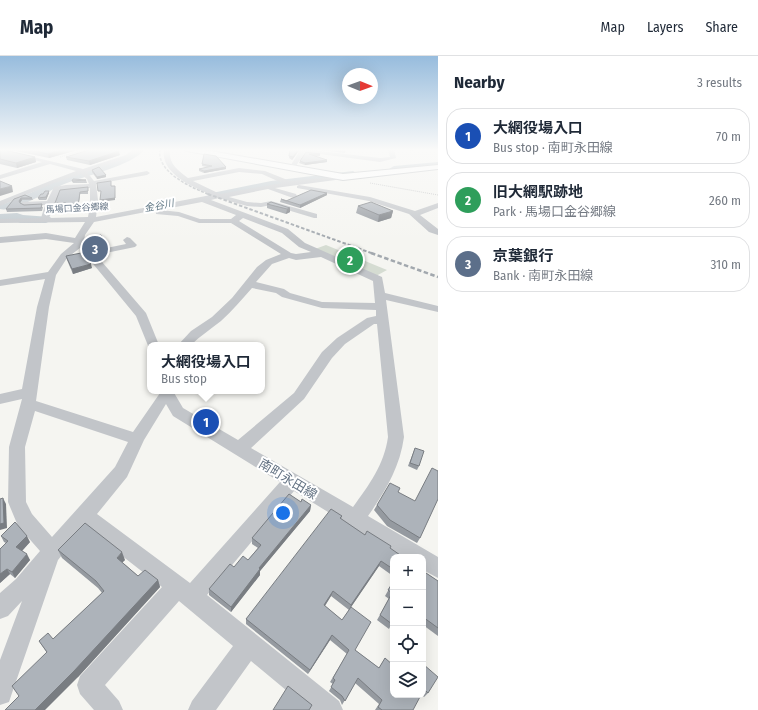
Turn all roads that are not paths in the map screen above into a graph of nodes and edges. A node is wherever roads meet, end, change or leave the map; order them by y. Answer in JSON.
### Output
{"nodes":[{"id":1,"x":66,"y":180,"type":"edge"},
{"id":2,"x":88,"y":180,"type":"edge"},
{"id":3,"x":115,"y":180,"type":"edge"},
{"id":4,"x":188,"y":180,"type":"edge"},
{"id":5,"x":283,"y":180,"type":"edge"},
{"id":6,"x":306,"y":180,"type":"edge"},
{"id":7,"x":288,"y":183,"type":"junction"},
{"id":8,"x":92,"y":184,"type":"junction"},
{"id":9,"x":275,"y":187,"type":"junction"},
{"id":10,"x":248,"y":191,"type":"junction"},
{"id":11,"x":221,"y":196,"type":"junction"},
{"id":12,"x":263,"y":196,"type":"dead end"},
{"id":13,"x":293,"y":196,"type":"edge"},
{"id":14,"x":204,"y":200,"type":"junction"},
{"id":15,"x":50,"y":203,"type":"junction"},
{"id":16,"x":0,"y":204,"type":"edge"},
{"id":17,"x":25,"y":204,"type":"edge"},
{"id":18,"x":438,"y":205,"type":"edge"},
{"id":19,"x":137,"y":212,"type":"junction"},
{"id":20,"x":7,"y":214,"type":"dead end"},
{"id":21,"x":243,"y":214,"type":"junction"},
{"id":22,"x":414,"y":214,"type":"junction"},
{"id":23,"x":45,"y":216,"type":"junction"},
{"id":24,"x":314,"y":216,"type":"dead end"},
{"id":25,"x":91,"y":219,"type":"junction"},
{"id":26,"x":0,"y":221,"type":"edge"},
{"id":27,"x":14,"y":221,"type":"junction"},
{"id":28,"x":233,"y":221,"type":"junction"},
{"id":29,"x":438,"y":223,"type":"edge"},
{"id":30,"x":428,"y":227,"type":"junction"},
{"id":31,"x":438,"y":232,"type":"edge"},
{"id":32,"x":13,"y":238,"type":"junction"},
{"id":33,"x":0,"y":240,"type":"edge"},
{"id":34,"x":127,"y":240,"type":"dead end"},
{"id":35,"x":80,"y":242,"type":"junction"},
{"id":36,"x":90,"y":254,"type":"junction"},
{"id":37,"x":322,"y":254,"type":"junction"},
{"id":38,"x":288,"y":255,"type":"junction"},
{"id":39,"x":51,"y":275,"type":"junction"},
{"id":40,"x":0,"y":284,"type":"edge"},
{"id":41,"x":250,"y":284,"type":"junction"},
{"id":42,"x":380,"y":295,"type":"junction"},
{"id":43,"x":438,"y":309,"type":"edge"},
{"id":44,"x":382,"y":313,"type":"junction"},
{"id":45,"x":152,"y":342,"type":"edge"},
{"id":46,"x":187,"y":342,"type":"edge"},
{"id":47,"x":165,"y":394,"type":"edge"},
{"id":48,"x":167,"y":394,"type":"edge"},
{"id":49,"x":29,"y":398,"type":"junction"},
{"id":50,"x":0,"y":399,"type":"edge"},
{"id":51,"x":137,"y":439,"type":"junction"},
{"id":52,"x":239,"y":450,"type":"junction"},
{"id":53,"x":292,"y":481,"type":"junction"},
{"id":54,"x":84,"y":515,"type":"junction"},
{"id":55,"x":355,"y":519,"type":"junction"},
{"id":56,"x":52,"y":551,"type":"junction"},
{"id":57,"x":430,"y":561,"type":"edge"},
{"id":58,"x":185,"y":591,"type":"junction"},
{"id":59,"x":0,"y":608,"type":"edge"},
{"id":60,"x":249,"y":644,"type":"junction"},
{"id":61,"x":0,"y":693,"type":"edge"},
{"id":62,"x":110,"y":710,"type":"edge"},
{"id":63,"x":201,"y":710,"type":"edge"},
{"id":64,"x":330,"y":710,"type":"edge"}],
"edges":[{"from":1,"to":16,"type":"street"},
{"from":2,"to":8,"type":"street"},
{"from":3,"to":8,"type":"street"},
{"from":4,"to":11,"type":"street"},
{"from":5,"to":7,"type":"street"},
{"from":6,"to":7,"type":"street","name":"馬場口金谷郷線"},
{"from":7,"to":9,"type":"street","name":"馬場口金谷郷線"},
{"from":8,"to":15,"type":"street"},
{"from":8,"to":25,"type":"street"},
{"from":9,"to":10,"type":"street","name":"馬場口金谷郷線"},
{"from":9,"to":13,"type":"street"},
{"from":9,"to":22,"type":"street"},
{"from":10,"to":11,"type":"street","name":"馬場口金谷郷線"},
{"from":10,"to":12,"type":"street"},
{"from":11,"to":14,"type":"street","name":"馬場口金谷郷線"},
{"from":11,"to":24,"type":"street"},
{"from":14,"to":19,"type":"street","name":"馬場口金谷郷線"},
{"from":14,"to":21,"type":"street"},
{"from":15,"to":17,"type":"street"},
{"from":15,"to":23,"type":"street"},
{"from":18,"to":22,"type":"street"},
{"from":19,"to":25,"type":"street","name":"馬場口金谷郷線"},
{"from":19,"to":28,"type":"street"},
{"from":20,"to":23,"type":"street"},
{"from":21,"to":28,"type":"street"},
{"from":21,"to":37,"type":"street"},
{"from":22,"to":30,"type":"street"},
{"from":23,"to":25,"type":"street","name":"馬場口金谷郷線"},
{"from":23,"to":27,"type":"street","name":"馬場口金谷郷線"},
{"from":25,"to":35,"type":"street"},
{"from":26,"to":27,"type":"street","name":"馬場口金谷郷線"},
{"from":27,"to":32,"type":"street"},
{"from":28,"to":38,"type":"street"},
{"from":29,"to":30,"type":"street"},
{"from":30,"to":31,"type":"street"},
{"from":32,"to":33,"type":"street"},
{"from":32,"to":35,"type":"street"},
{"from":34,"to":36,"type":"street"},
{"from":35,"to":36,"type":"street"},
{"from":35,"to":39,"type":"street"},
{"from":36,"to":45,"type":"street"},
{"from":37,"to":38,"type":"street"},
{"from":37,"to":42,"type":"street"},
{"from":38,"to":41,"type":"street"},
{"from":39,"to":40,"type":"street"},
{"from":39,"to":49,"type":"street"},
{"from":41,"to":44,"type":"street"},
{"from":41,"to":46,"type":"street"},
{"from":42,"to":43,"type":"street"},
{"from":42,"to":44,"type":"street"},
{"from":44,"to":52,"type":"street"},
{"from":44,"to":55,"type":"street"},
{"from":47,"to":51,"type":"street"},
{"from":48,"to":52,"type":"street","name":"南町永田線"},
{"from":49,"to":50,"type":"street"},
{"from":49,"to":51,"type":"street"},
{"from":49,"to":56,"type":"street"},
{"from":51,"to":54,"type":"street"},
{"from":52,"to":53,"type":"street","name":"南町永田線"},
{"from":53,"to":55,"type":"street","name":"南町永田線"},
{"from":53,"to":58,"type":"street"},
{"from":54,"to":56,"type":"street"},
{"from":54,"to":58,"type":"street"},
{"from":55,"to":57,"type":"street","name":"南町永田線"},
{"from":56,"to":59,"type":"street"},
{"from":56,"to":61,"type":"street"},
{"from":58,"to":60,"type":"street"},
{"from":58,"to":62,"type":"street"},
{"from":60,"to":63,"type":"street"},
{"from":60,"to":64,"type":"street"}]}
